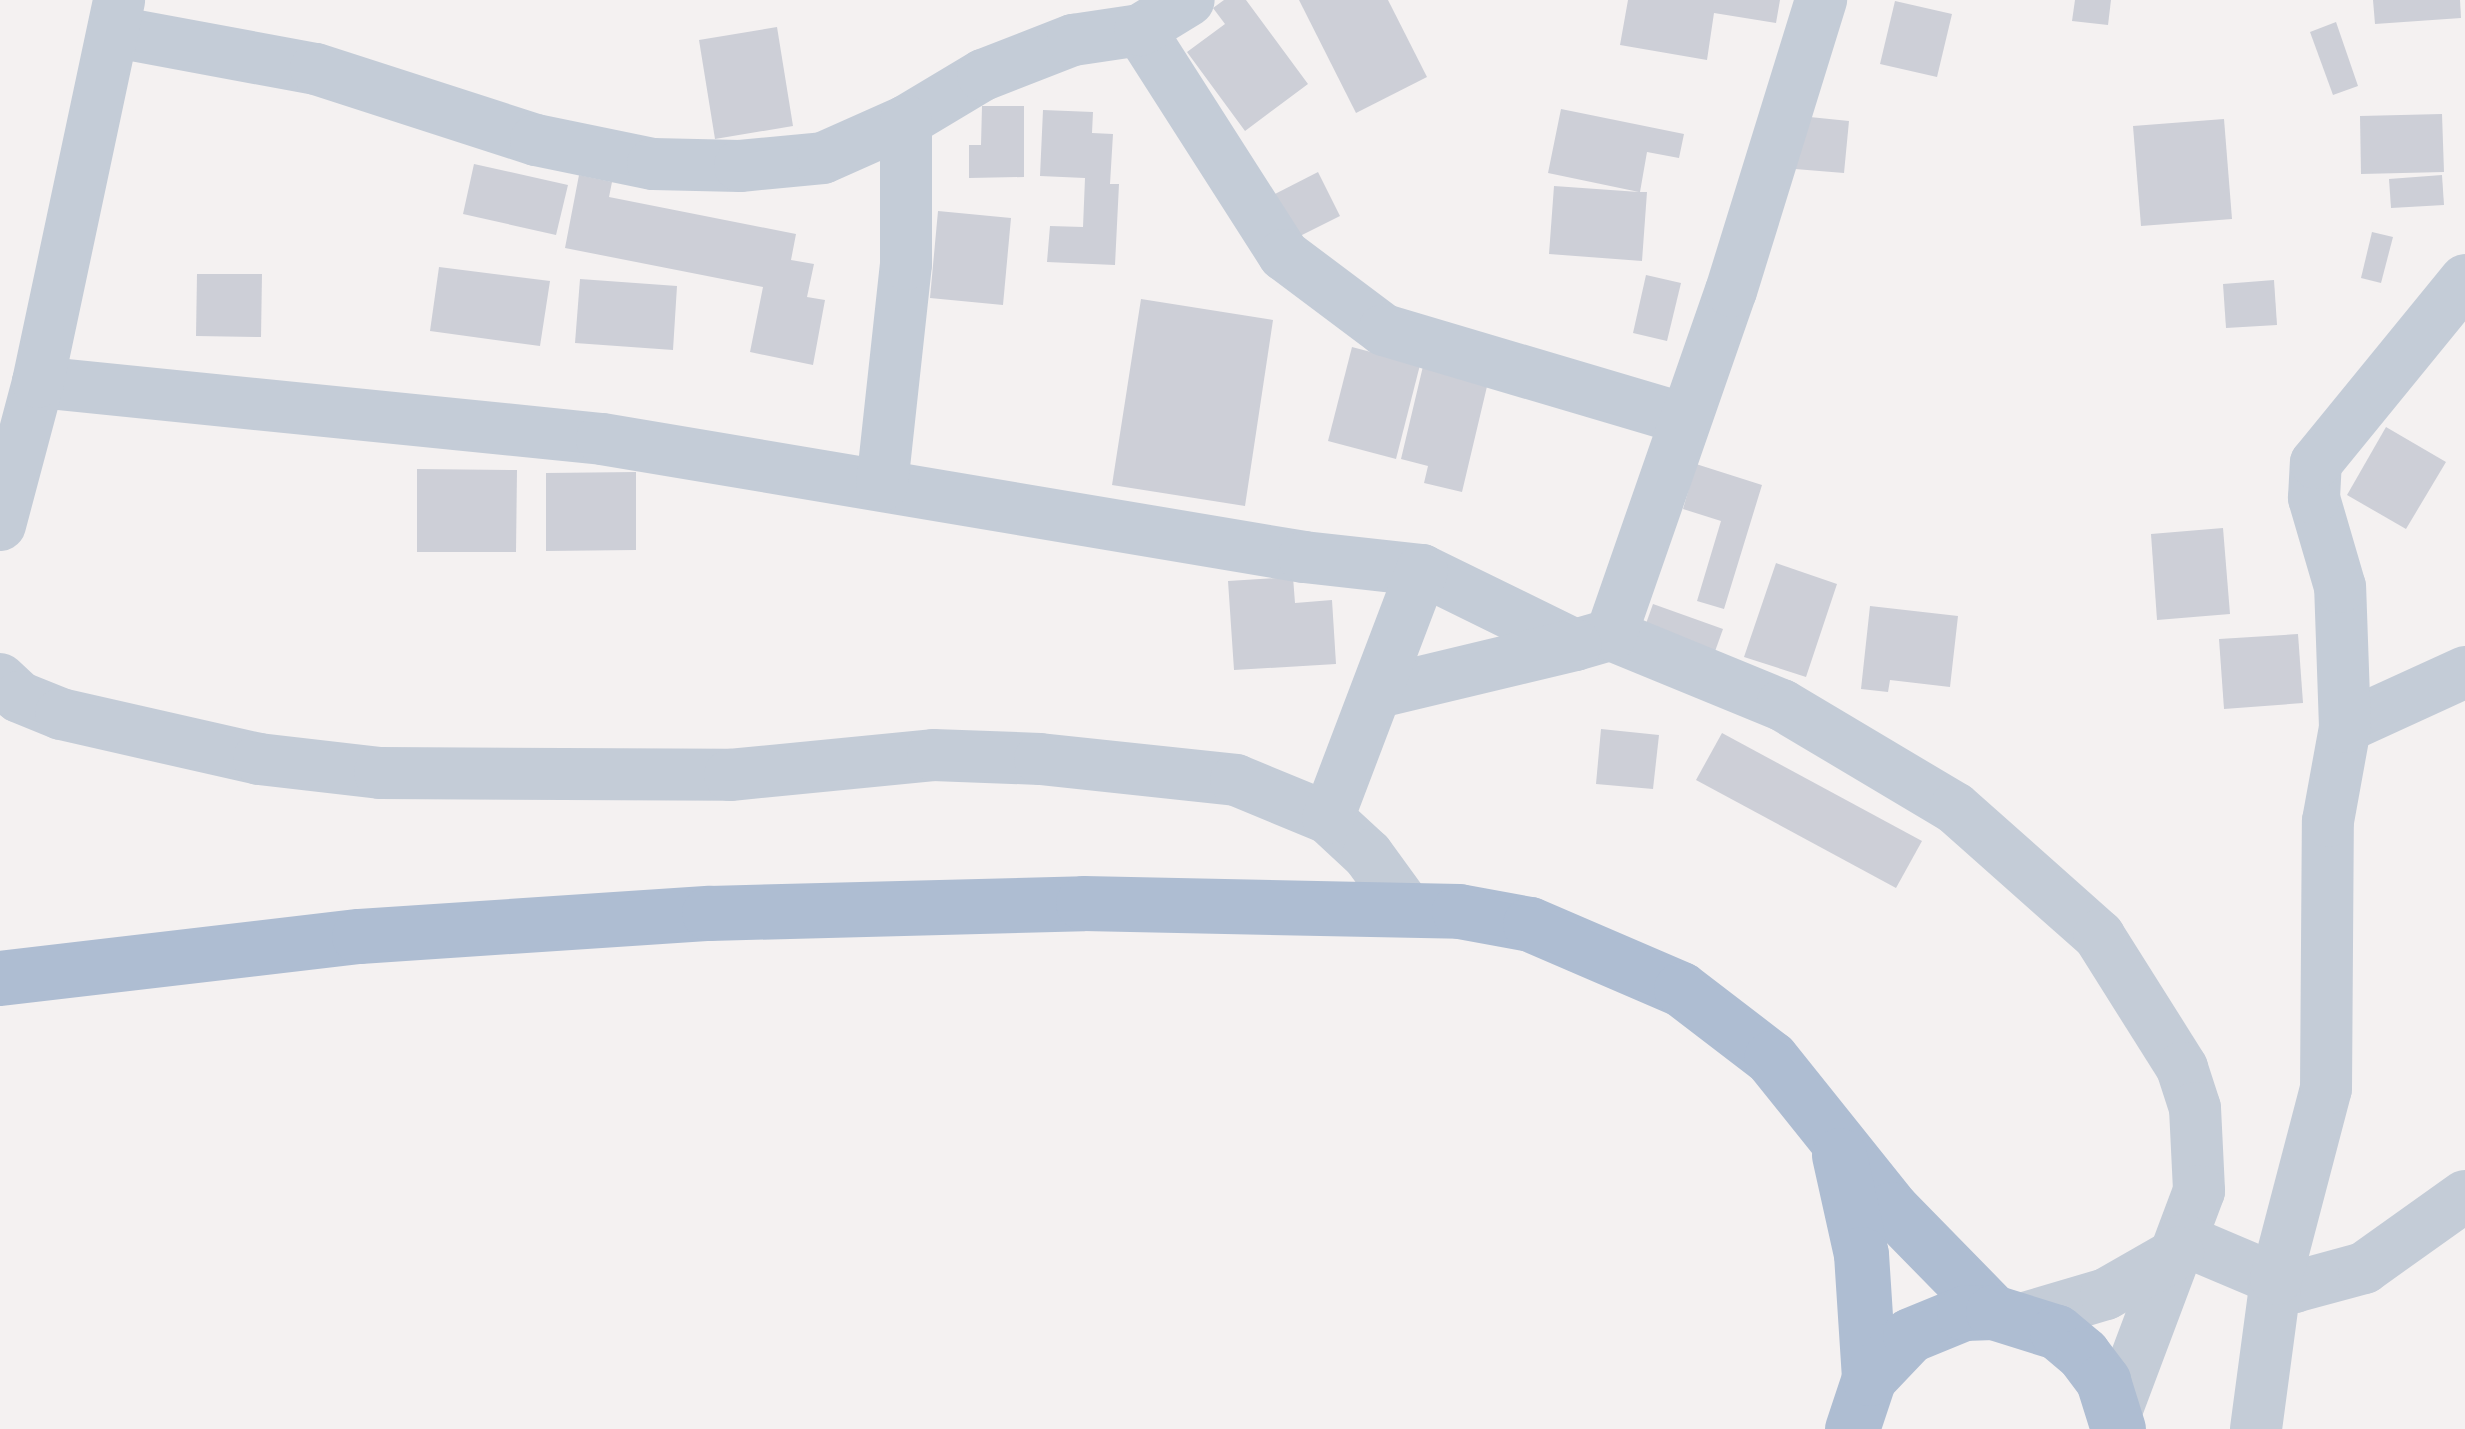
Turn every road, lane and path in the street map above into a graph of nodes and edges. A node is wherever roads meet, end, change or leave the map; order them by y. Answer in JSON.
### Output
{"nodes":[{"id":1,"x":1189,"y":0,"type":"edge"},
{"id":2,"x":1821,"y":0,"type":"edge"},
{"id":3,"x":117,"y":16,"type":"edge"},
{"id":4,"x":1140,"y":30,"type":"junction"},
{"id":5,"x":906,"y":121,"type":"junction"},
{"id":6,"x":2465,"y":280,"type":"edge"},
{"id":7,"x":38,"y":382,"type":"junction"},
{"id":8,"x":1684,"y":419,"type":"junction"},
{"id":9,"x":882,"y":484,"type":"junction"},
{"id":10,"x":0,"y":526,"type":"edge"},
{"id":11,"x":1422,"y":570,"type":"junction"},
{"id":12,"x":1593,"y":640,"type":"junction"},
{"id":13,"x":2465,"y":672,"type":"edge"},
{"id":14,"x":0,"y":679,"type":"edge"},
{"id":15,"x":1379,"y":692,"type":"junction"},
{"id":16,"x":2346,"y":727,"type":"junction"},
{"id":17,"x":1328,"y":818,"type":"junction"},
{"id":18,"x":1405,"y":906,"type":"junction"},
{"id":19,"x":0,"y":978,"type":"edge"},
{"id":20,"x":1833,"y":1132,"type":"junction"},
{"id":21,"x":2465,"y":1196,"type":"edge"},
{"id":22,"x":2181,"y":1246,"type":"junction"},
{"id":23,"x":2276,"y":1279,"type":"junction"},
{"id":24,"x":2009,"y":1315,"type":"junction"},
{"id":25,"x":1869,"y":1378,"type":"junction"},
{"id":26,"x":2117,"y":1421,"type":"edge"},
{"id":27,"x":1852,"y":1429,"type":"edge"},
{"id":28,"x":2256,"y":1429,"type":"edge"}],
"edges":[{"from":1,"to":4,"type":"street"},
{"from":2,"to":8,"type":"street"},
{"from":3,"to":5,"type":"street"},
{"from":3,"to":7,"type":"street"},
{"from":4,"to":5,"type":"street"},
{"from":4,"to":8,"type":"street"},
{"from":5,"to":9,"type":"street"},
{"from":6,"to":16,"type":"street"},
{"from":7,"to":9,"type":"street"},
{"from":7,"to":10,"type":"street"},
{"from":8,"to":12,"type":"street"},
{"from":9,"to":11,"type":"street"},
{"from":11,"to":12,"type":"street"},
{"from":11,"to":15,"type":"street"},
{"from":12,"to":15,"type":"street"},
{"from":12,"to":22,"type":"street"},
{"from":13,"to":16,"type":"street"},
{"from":14,"to":17,"type":"street"},
{"from":15,"to":17,"type":"street"},
{"from":16,"to":23,"type":"street"},
{"from":17,"to":18,"type":"street"},
{"from":18,"to":19,"type":"main road"},
{"from":18,"to":20,"type":"main road"},
{"from":20,"to":24,"type":"main road"},
{"from":20,"to":25,"type":"main road"},
{"from":21,"to":23,"type":"street"},
{"from":22,"to":23,"type":"street"},
{"from":22,"to":24,"type":"street"},
{"from":22,"to":26,"type":"street"},
{"from":23,"to":28,"type":"street"},
{"from":24,"to":25,"type":"main road"},
{"from":24,"to":26,"type":"main road"},
{"from":25,"to":27,"type":"main road"}]}
